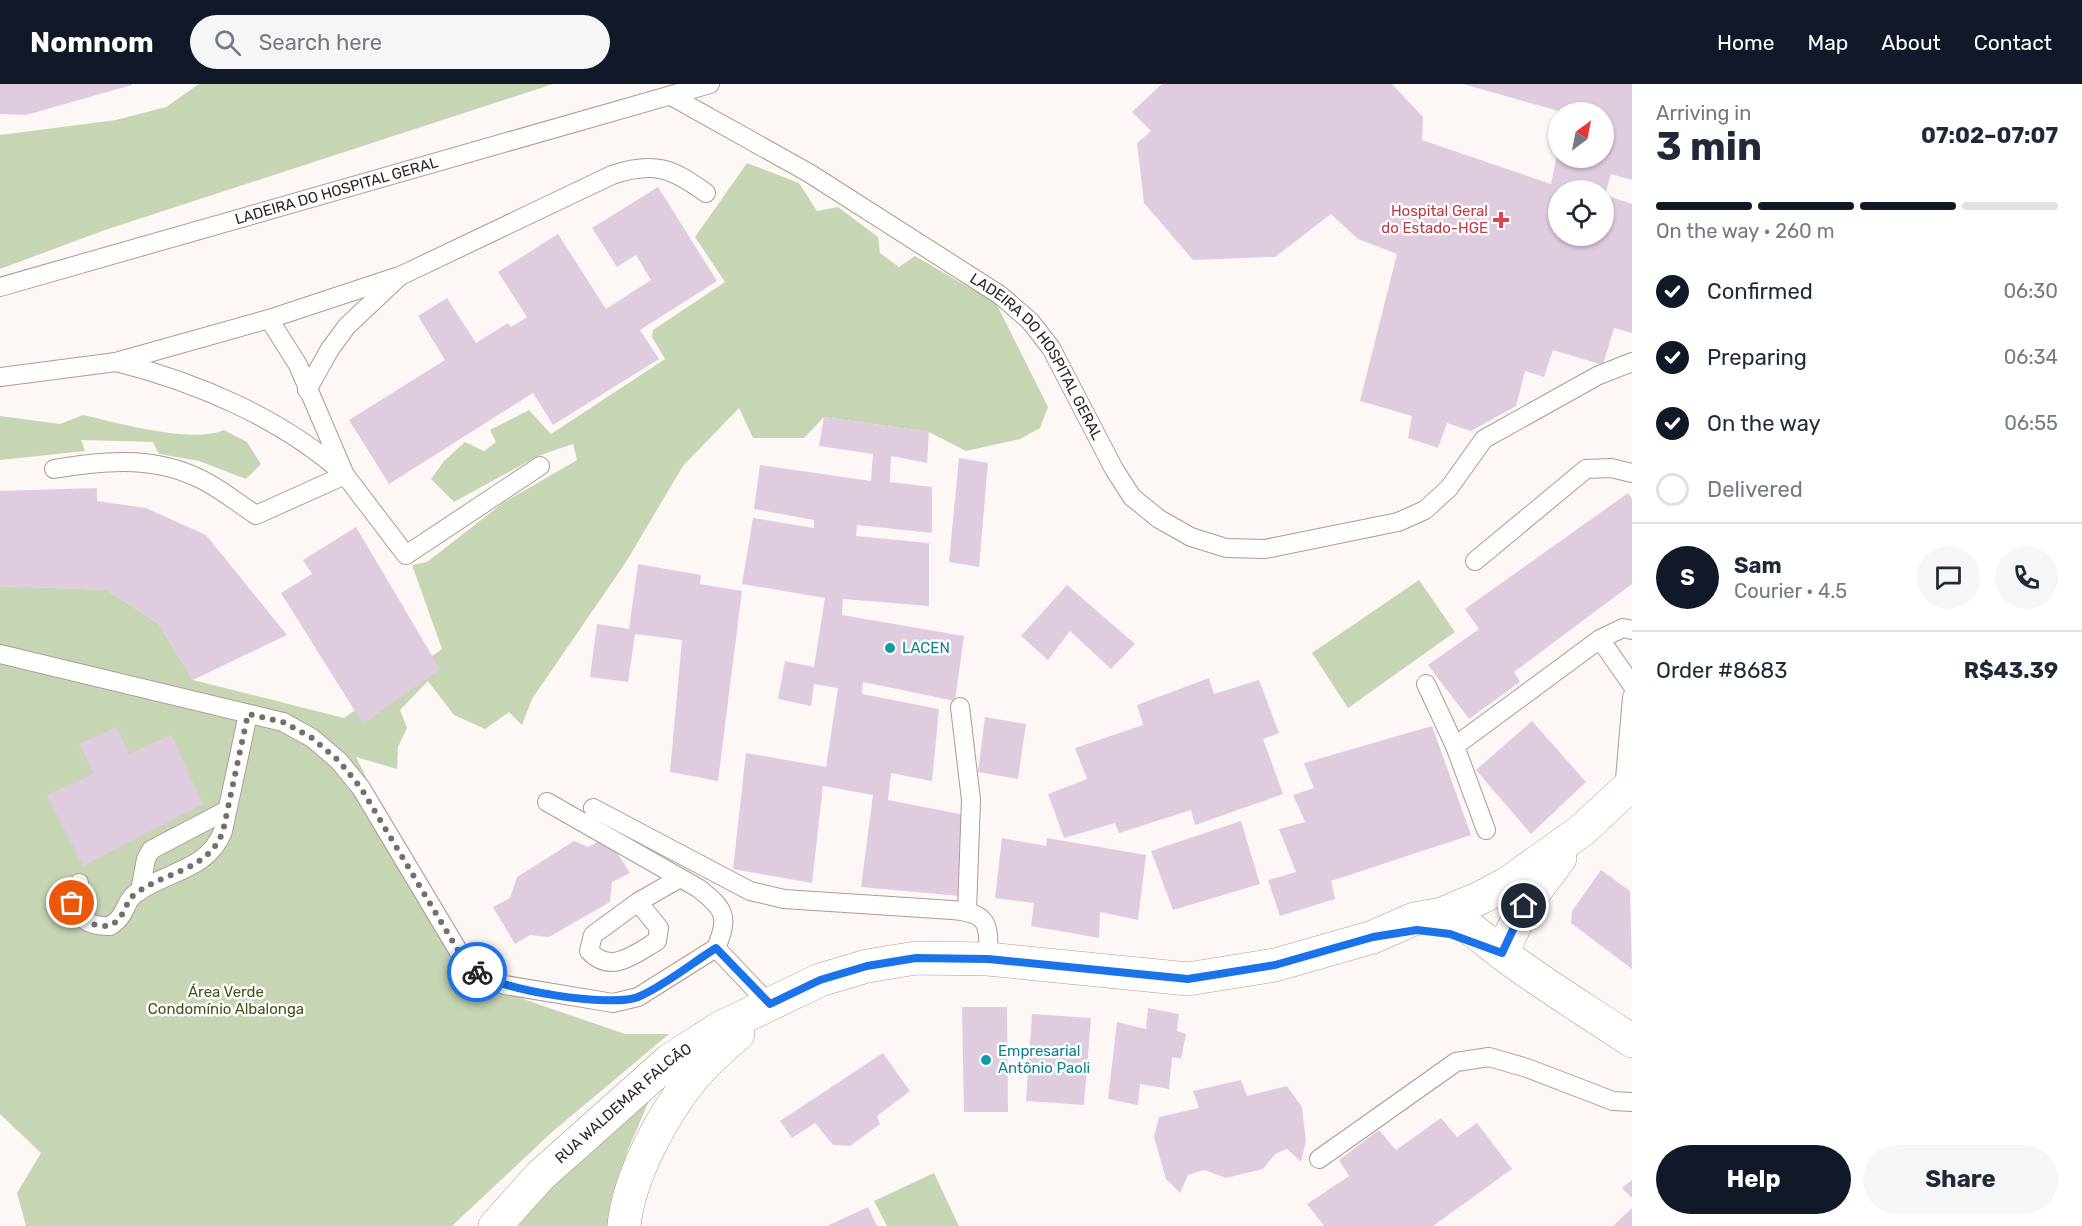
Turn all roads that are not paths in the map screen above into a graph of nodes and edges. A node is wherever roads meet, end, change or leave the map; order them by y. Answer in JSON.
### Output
{"nodes":[{"id":1,"x":710,"y":84,"type":"edge"},
{"id":2,"x":671,"y":96,"type":"junction"},
{"id":3,"x":706,"y":193,"type":"dead end"},
{"id":4,"x":400,"y":276,"type":"junction"},
{"id":5,"x":0,"y":287,"type":"edge"},
{"id":6,"x":268,"y":320,"type":"junction"},
{"id":7,"x":116,"y":362,"type":"junction"},
{"id":8,"x":1632,"y":362,"type":"edge"},
{"id":9,"x":0,"y":377,"type":"edge"},
{"id":10,"x":308,"y":390,"type":"junction"},
{"id":11,"x":540,"y":466,"type":"dead end"},
{"id":12,"x":54,"y":470,"type":"dead end"},
{"id":13,"x":1632,"y":473,"type":"edge"},
{"id":14,"x":345,"y":476,"type":"junction"},
{"id":15,"x":1475,"y":561,"type":"dead end"},
{"id":16,"x":1632,"y":630,"type":"edge"},
{"id":17,"x":1600,"y":639,"type":"junction"},
{"id":18,"x":0,"y":654,"type":"edge"},
{"id":19,"x":1426,"y":684,"type":"dead end"},
{"id":20,"x":1632,"y":685,"type":"edge"},
{"id":21,"x":1632,"y":697,"type":"edge"},
{"id":22,"x":960,"y":707,"type":"dead end"},
{"id":23,"x":248,"y":714,"type":"junction"},
{"id":24,"x":1455,"y":746,"type":"junction"},
{"id":25,"x":1628,"y":788,"type":"edge"},
{"id":26,"x":546,"y":802,"type":"dead end"},
{"id":27,"x":593,"y":808,"type":"dead end"},
{"id":28,"x":227,"y":810,"type":"junction"},
{"id":29,"x":1486,"y":830,"type":"dead end"},
{"id":30,"x":1581,"y":831,"type":"junction"},
{"id":31,"x":680,"y":878,"type":"junction"},
{"id":32,"x":79,"y":884,"type":"dead end"},
{"id":33,"x":140,"y":891,"type":"junction"},
{"id":34,"x":638,"y":902,"type":"dead end"},
{"id":35,"x":967,"y":911,"type":"junction"},
{"id":36,"x":1442,"y":914,"type":"junction"},
{"id":37,"x":1373,"y":937,"type":"junction"},
{"id":38,"x":716,"y":948,"type":"junction"},
{"id":39,"x":1502,"y":953,"type":"junction"},
{"id":40,"x":988,"y":959,"type":"junction"},
{"id":41,"x":770,"y":1004,"type":"junction"},
{"id":42,"x":1632,"y":1041,"type":"edge"},
{"id":43,"x":1632,"y":1102,"type":"edge"},
{"id":44,"x":1319,"y":1159,"type":"dead end"},
{"id":45,"x":495,"y":1226,"type":"edge"},
{"id":46,"x":624,"y":1226,"type":"edge"}],
"edges":[{"from":1,"to":2,"type":"lane","name":"LADEIRA DO HOSPITAL GERAL"},
{"from":2,"to":5,"type":"lane","name":"LADEIRA DO HOSPITAL GERAL"},
{"from":2,"to":8,"type":"lane","name":"LADEIRA DO HOSPITAL GERAL"},
{"from":3,"to":4,"type":"lane"},
{"from":4,"to":6,"type":"lane"},
{"from":4,"to":10,"type":"lane"},
{"from":6,"to":7,"type":"lane"},
{"from":6,"to":10,"type":"lane"},
{"from":7,"to":9,"type":"lane"},
{"from":7,"to":14,"type":"lane"},
{"from":10,"to":14,"type":"lane"},
{"from":11,"to":14,"type":"lane"},
{"from":12,"to":14,"type":"lane"},
{"from":13,"to":15,"type":"lane"},
{"from":16,"to":17,"type":"lane"},
{"from":17,"to":20,"type":"lane"},
{"from":17,"to":24,"type":"lane"},
{"from":18,"to":23,"type":"lane"},
{"from":19,"to":24,"type":"lane"},
{"from":21,"to":25,"type":"lane"},
{"from":22,"to":35,"type":"lane"},
{"from":23,"to":28,"type":"lane"},
{"from":23,"to":38,"type":"lane"},
{"from":24,"to":29,"type":"lane"},
{"from":25,"to":30,"type":"street","name":"RUA WALDEMAR FALCÃO"},
{"from":26,"to":31,"type":"lane"},
{"from":27,"to":35,"type":"lane"},
{"from":28,"to":33,"type":"lane"},
{"from":28,"to":33,"type":"lane"},
{"from":30,"to":36,"type":"street","name":"RUA WALDEMAR FALCÃO"},
{"from":30,"to":39,"type":"street","name":"RUA WALDEMAR FALCÃO"},
{"from":31,"to":34,"type":"lane"},
{"from":31,"to":38,"type":"lane"},
{"from":32,"to":33,"type":"lane"},
{"from":35,"to":40,"type":"lane"},
{"from":36,"to":37,"type":"street","name":"RUA WALDEMAR FALCÃO"},
{"from":36,"to":39,"type":"street"},
{"from":37,"to":39,"type":"street","name":"RUA WALDEMAR FALCÃO"},
{"from":37,"to":40,"type":"street","name":"RUA WALDEMAR FALCÃO"},
{"from":38,"to":41,"type":"lane"},
{"from":39,"to":42,"type":"street"},
{"from":40,"to":41,"type":"street","name":"RUA WALDEMAR FALCÃO"},
{"from":41,"to":45,"type":"street","name":"RUA WALDEMAR FALCÃO"},
{"from":41,"to":46,"type":"street","name":"RUA WALDEMAR FALCÃO"},
{"from":43,"to":44,"type":"lane"}]}
